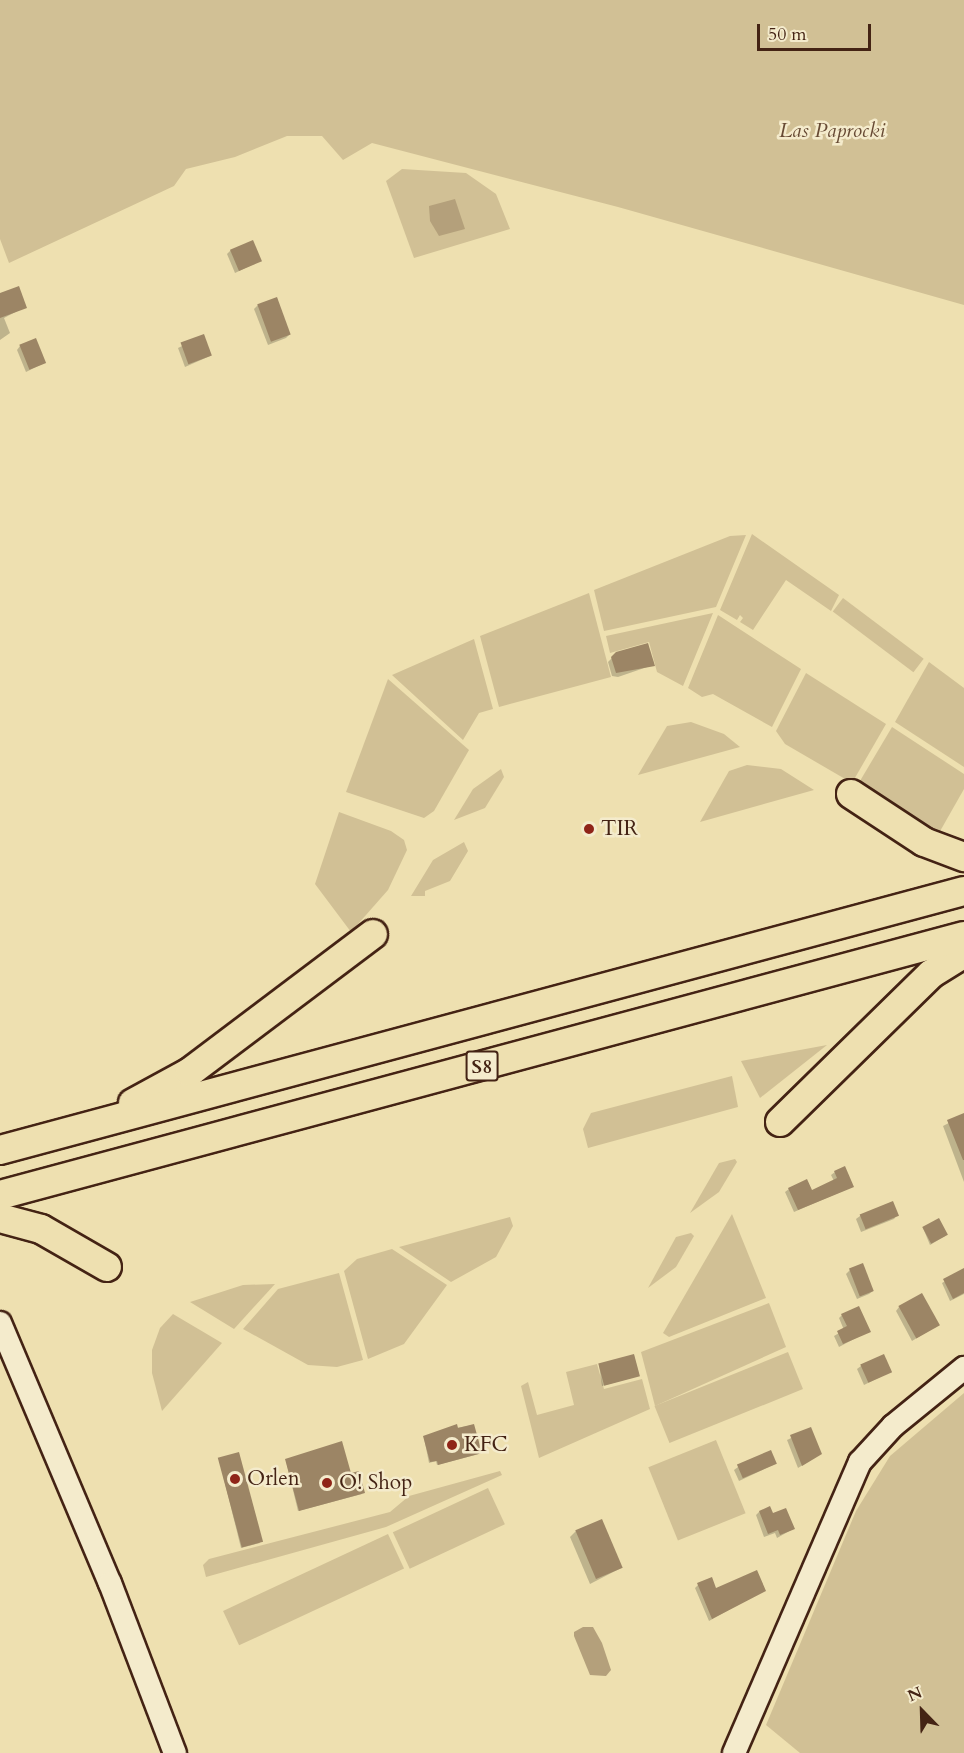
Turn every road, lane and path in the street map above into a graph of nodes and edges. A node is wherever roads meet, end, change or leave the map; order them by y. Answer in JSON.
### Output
{"nodes":[{"id":1,"x":851,"y":794,"type":"dead end"},
{"id":2,"x":964,"y":857,"type":"edge"},
{"id":3,"x":964,"y":891,"type":"edge"},
{"id":4,"x":373,"y":934,"type":"dead end"},
{"id":5,"x":964,"y":936,"type":"edge"},
{"id":6,"x":964,"y":953,"type":"edge"},
{"id":7,"x":780,"y":1122,"type":"dead end"},
{"id":8,"x":86,"y":1127,"type":"junction"},
{"id":9,"x":0,"y":1150,"type":"edge"},
{"id":10,"x":0,"y":1195,"type":"edge"},
{"id":11,"x":0,"y":1218,"type":"edge"},
{"id":12,"x":107,"y":1267,"type":"dead end"},
{"id":13,"x":0,"y":1323,"type":"edge"},
{"id":14,"x":964,"y":1368,"type":"edge"},
{"id":15,"x":175,"y":1753,"type":"edge"},
{"id":16,"x":734,"y":1753,"type":"edge"}],
"edges":[{"from":1,"to":2,"type":"highway"},
{"from":3,"to":8,"type":"highway","number":"S8"},
{"from":4,"to":8,"type":"highway"},
{"from":5,"to":10,"type":"highway","number":"S8"},
{"from":6,"to":7,"type":"highway"},
{"from":8,"to":9,"type":"highway","number":"S8"},
{"from":11,"to":12,"type":"highway"},
{"from":13,"to":15,"type":"street"},
{"from":14,"to":16,"type":"street"}]}
